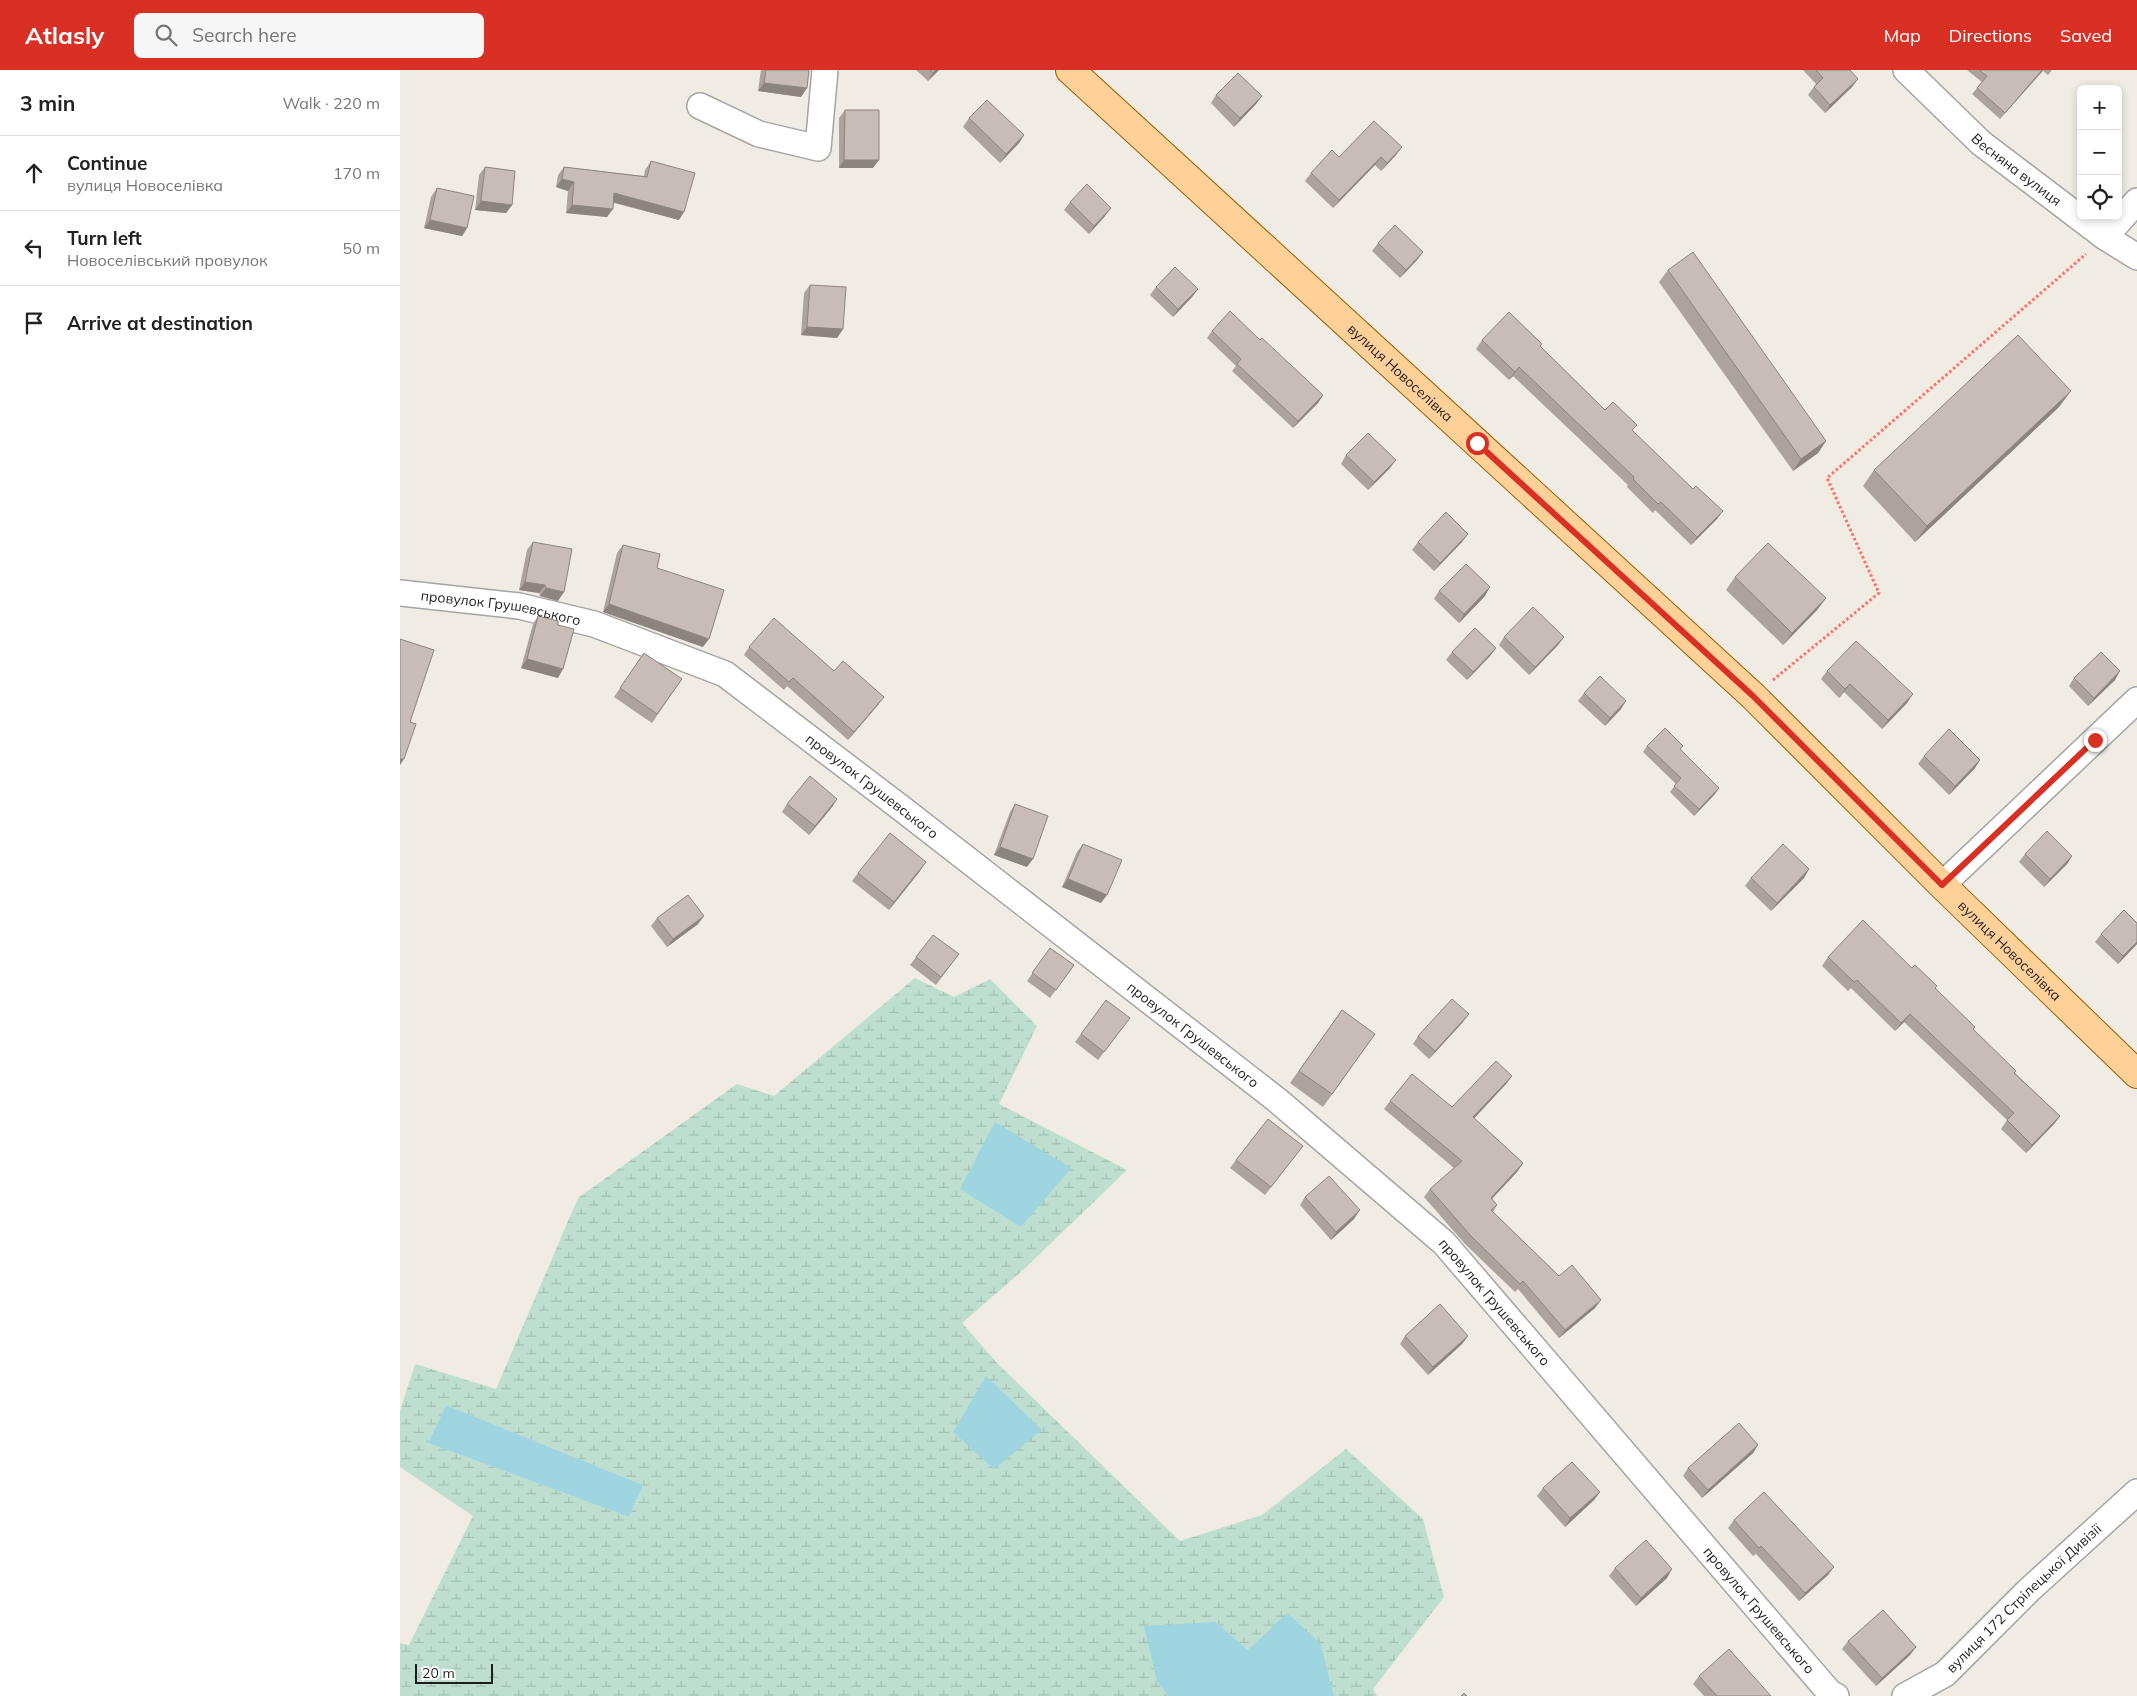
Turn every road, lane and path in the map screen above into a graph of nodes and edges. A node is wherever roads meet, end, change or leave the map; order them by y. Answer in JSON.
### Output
{"nodes":[{"id":1,"x":825,"y":70,"type":"edge"},
{"id":2,"x":1070,"y":70,"type":"edge"},
{"id":3,"x":1906,"y":70,"type":"edge"},
{"id":4,"x":700,"y":106,"type":"dead end"},
{"id":5,"x":2137,"y":201,"type":"edge"},
{"id":6,"x":2105,"y":237,"type":"junction"},
{"id":7,"x":2137,"y":257,"type":"edge"},
{"id":8,"x":400,"y":592,"type":"edge"},
{"id":9,"x":1753,"y":696,"type":"junction"},
{"id":10,"x":2137,"y":700,"type":"edge"},
{"id":11,"x":1942,"y":885,"type":"junction"},
{"id":12,"x":2137,"y":1074,"type":"edge"},
{"id":13,"x":2137,"y":1492,"type":"edge"},
{"id":14,"x":1836,"y":1696,"type":"edge"},
{"id":15,"x":1905,"y":1696,"type":"edge"}],
"edges":[{"from":1,"to":4,"type":"street"},
{"from":2,"to":9,"type":"main road","name":"вулиця Новоселівка"},
{"from":3,"to":6,"type":"street","name":"Весняна вулиця"},
{"from":5,"to":6,"type":"street"},
{"from":6,"to":7,"type":"street","name":"Весняна вулиця"},
{"from":6,"to":9,"type":"path"},
{"from":8,"to":14,"type":"street","name":"провулок Грушевського"},
{"from":9,"to":11,"type":"main road","name":"вулиця Новоселівка"},
{"from":10,"to":11,"type":"street"},
{"from":11,"to":12,"type":"main road","name":"вулиця Новоселівка"},
{"from":13,"to":15,"type":"street","name":"вулиця 172 Стрілецької Дивізії"}]}
